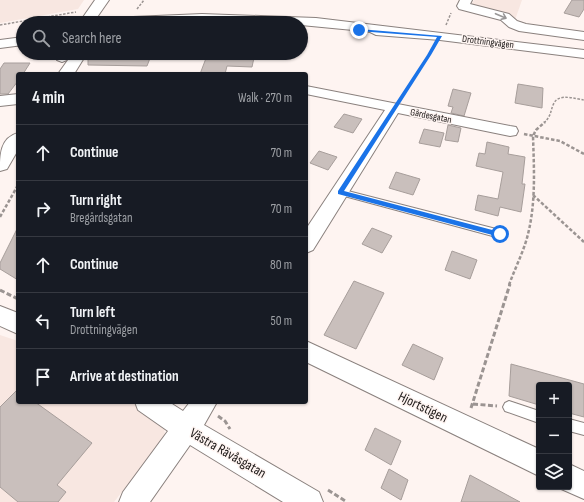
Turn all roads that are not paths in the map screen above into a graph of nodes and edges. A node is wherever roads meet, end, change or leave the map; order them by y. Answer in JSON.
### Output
{"nodes":[{"id":1,"x":110,"y":2,"type":"edge"},
{"id":2,"x":465,"y":3,"type":"edge"},
{"id":3,"x":96,"y":16,"type":"edge"},
{"id":4,"x":123,"y":16,"type":"edge"},
{"id":5,"x":308,"y":22,"type":"edge"},
{"id":6,"x":308,"y":26,"type":"edge"},
{"id":7,"x":16,"y":31,"type":"edge"},
{"id":8,"x":391,"y":31,"type":"junction"},
{"id":9,"x":0,"y":34,"type":"edge"},
{"id":10,"x":584,"y":36,"type":"edge"},
{"id":11,"x":16,"y":42,"type":"edge"},
{"id":12,"x":0,"y":44,"type":"edge"},
{"id":13,"x":584,"y":54,"type":"edge"},
{"id":14,"x":59,"y":60,"type":"edge"},
{"id":15,"x":75,"y":60,"type":"edge"},
{"id":16,"x":52,"y":72,"type":"edge"},
{"id":17,"x":67,"y":72,"type":"edge"},
{"id":18,"x":308,"y":90,"type":"edge"},
{"id":19,"x":16,"y":99,"type":"edge"},
{"id":20,"x":0,"y":101,"type":"edge"},
{"id":21,"x":394,"y":108,"type":"junction"},
{"id":22,"x":510,"y":131,"type":"road end"},
{"id":23,"x":15,"y":142,"type":"edge"},
{"id":24,"x":0,"y":165,"type":"edge"},
{"id":25,"x":340,"y":192,"type":"junction"},
{"id":26,"x":500,"y":234,"type":"dead end"},
{"id":27,"x":308,"y":242,"type":"edge"},
{"id":28,"x":0,"y":315,"type":"edge"},
{"id":29,"x":16,"y":323,"type":"edge"},
{"id":30,"x":308,"y":352,"type":"edge"},
{"id":31,"x":150,"y":404,"type":"edge"},
{"id":32,"x":204,"y":404,"type":"edge"},
{"id":33,"x":509,"y":407,"type":"road end"},
{"id":34,"x":536,"y":416,"type":"edge"},
{"id":35,"x":572,"y":426,"type":"edge"},
{"id":36,"x":187,"y":429,"type":"junction"},
{"id":37,"x":584,"y":429,"type":"edge"},
{"id":38,"x":536,"y":462,"type":"edge"},
{"id":39,"x":572,"y":479,"type":"edge"},
{"id":40,"x":584,"y":485,"type":"edge"},
{"id":41,"x":133,"y":502,"type":"edge"},
{"id":42,"x":309,"y":502,"type":"edge"}],
"edges":[{"from":1,"to":3,"type":"main road"},
{"from":1,"to":4,"type":"main road"},
{"from":2,"to":10,"type":"street","one_way":true},
{"from":5,"to":8,"type":"main road","name":"Drottningvägen"},
{"from":6,"to":8,"type":"main road","name":"Drottningvägen"},
{"from":7,"to":9,"type":"main road"},
{"from":8,"to":13,"type":"main road","name":"Drottningvägen"},
{"from":11,"to":12,"type":"main road"},
{"from":14,"to":16,"type":"main road"},
{"from":15,"to":17,"type":"main road"},
{"from":18,"to":21,"type":"street","name":"Gärdesgatan"},
{"from":19,"to":20,"type":"street"},
{"from":21,"to":22,"type":"street","name":"Gärdesgatan"},
{"from":21,"to":25,"type":"street"},
{"from":23,"to":24,"type":"main road"},
{"from":25,"to":26,"type":"lane"},
{"from":25,"to":27,"type":"street"},
{"from":28,"to":29,"type":"street"},
{"from":30,"to":38,"type":"street","name":"Hjortstigen"},
{"from":31,"to":36,"type":"street","name":"Västra Rävåsgatan"},
{"from":32,"to":36,"type":"street"},
{"from":33,"to":34,"type":"lane"},
{"from":35,"to":37,"type":"lane"},
{"from":36,"to":41,"type":"street"},
{"from":36,"to":42,"type":"street","name":"Västra Rävåsgatan"},
{"from":39,"to":40,"type":"street"}]}
